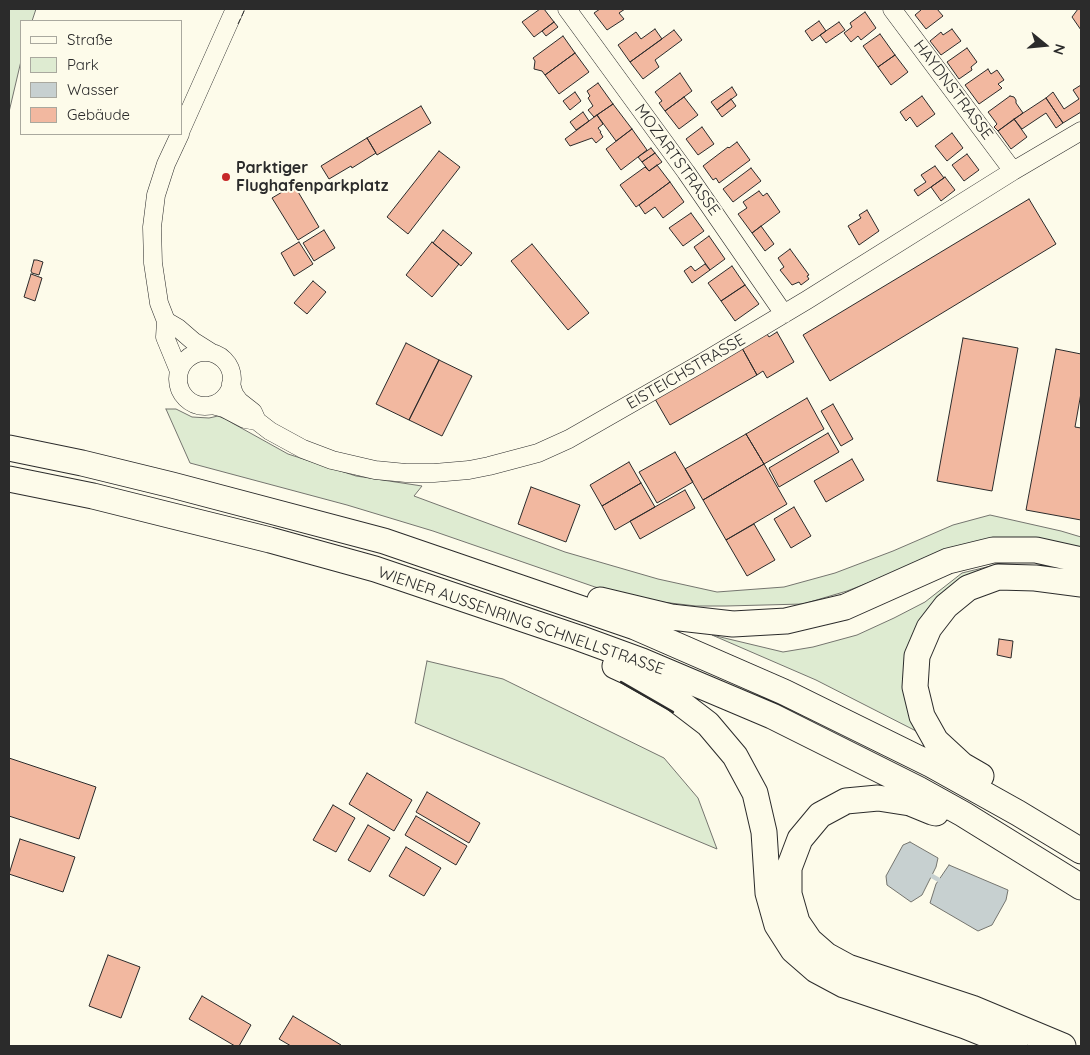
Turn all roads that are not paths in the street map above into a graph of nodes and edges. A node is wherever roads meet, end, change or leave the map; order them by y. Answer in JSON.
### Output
{"nodes":[{"id":1,"x":235,"y":9,"type":"edge"},
{"id":2,"x":567,"y":9,"type":"edge"},
{"id":3,"x":892,"y":9,"type":"edge"},
{"id":4,"x":182,"y":128,"type":"edge"},
{"id":5,"x":1081,"y":131,"type":"edge"},
{"id":6,"x":179,"y":135,"type":"edge"},
{"id":7,"x":1013,"y":172,"type":"junction"},
{"id":8,"x":784,"y":314,"type":"junction"},
{"id":9,"x":166,"y":321,"type":"junction"},
{"id":10,"x":212,"y":353,"type":"junction"},
{"id":11,"x":179,"y":371,"type":"junction"},
{"id":12,"x":231,"y":384,"type":"junction"},
{"id":13,"x":212,"y":405,"type":"junction"},
{"id":14,"x":256,"y":421,"type":"junction"},
{"id":15,"x":9,"y":448,"type":"edge"},
{"id":16,"x":9,"y":479,"type":"edge"},
{"id":17,"x":1081,"y":560,"type":"edge"},
{"id":18,"x":1081,"y":584,"type":"edge"},
{"id":19,"x":532,"y":591,"type":"junction"},
{"id":20,"x":579,"y":638,"type":"junction"},
{"id":21,"x":1018,"y":813,"type":"junction"},
{"id":22,"x":963,"y":814,"type":"junction"},
{"id":23,"x":1081,"y":851,"type":"edge"},
{"id":24,"x":1081,"y":887,"type":"edge"},
{"id":25,"x":1015,"y":1046,"type":"edge"},
{"id":26,"x":1063,"y":1046,"type":"edge"}],
"edges":[{"from":1,"to":4,"type":"street"},
{"from":2,"to":8,"type":"street","name":"MOZARTSTRASSE"},
{"from":3,"to":7,"type":"street","name":"HAYDNSTRASSE"},
{"from":5,"to":7,"type":"street","name":"EISTEICHSTRASSE"},
{"from":6,"to":9,"type":"street"},
{"from":7,"to":8,"type":"street","name":"EISTEICHSTRASSE"},
{"from":8,"to":14,"type":"street","name":"EISTEICHSTRASSE"},
{"from":9,"to":10,"type":"street"},
{"from":9,"to":11,"type":"street"},
{"from":10,"to":11,"type":"street"},
{"from":10,"to":12,"type":"street"},
{"from":11,"to":13,"type":"street"},
{"from":12,"to":13,"type":"street"},
{"from":12,"to":14,"type":"street","name":"EISTEICHSTRASSE"},
{"from":13,"to":14,"type":"street","name":"EISTEICHSTRASSE"},
{"from":15,"to":19,"type":"highway","name":"WIENER AUSSENRING SCHNELLSTRASSE"},
{"from":16,"to":20,"type":"highway","name":"WIENER AUSSENRING SCHNELLSTRASSE"},
{"from":17,"to":19,"type":"highway"},
{"from":18,"to":21,"type":"highway"},
{"from":19,"to":21,"type":"highway","name":"WIENER AUSSENRING SCHNELLSTRASSE"},
{"from":20,"to":22,"type":"highway","name":"WIENER AUSSENRING SCHNELLSTRASSE"},
{"from":20,"to":25,"type":"highway"},
{"from":21,"to":23,"type":"highway","name":"WIENER AUSSENRING SCHNELLSTRASSE"},
{"from":22,"to":24,"type":"highway","name":"WIENER AUSSENRING SCHNELLSTRASSE"},
{"from":22,"to":26,"type":"highway"}]}
